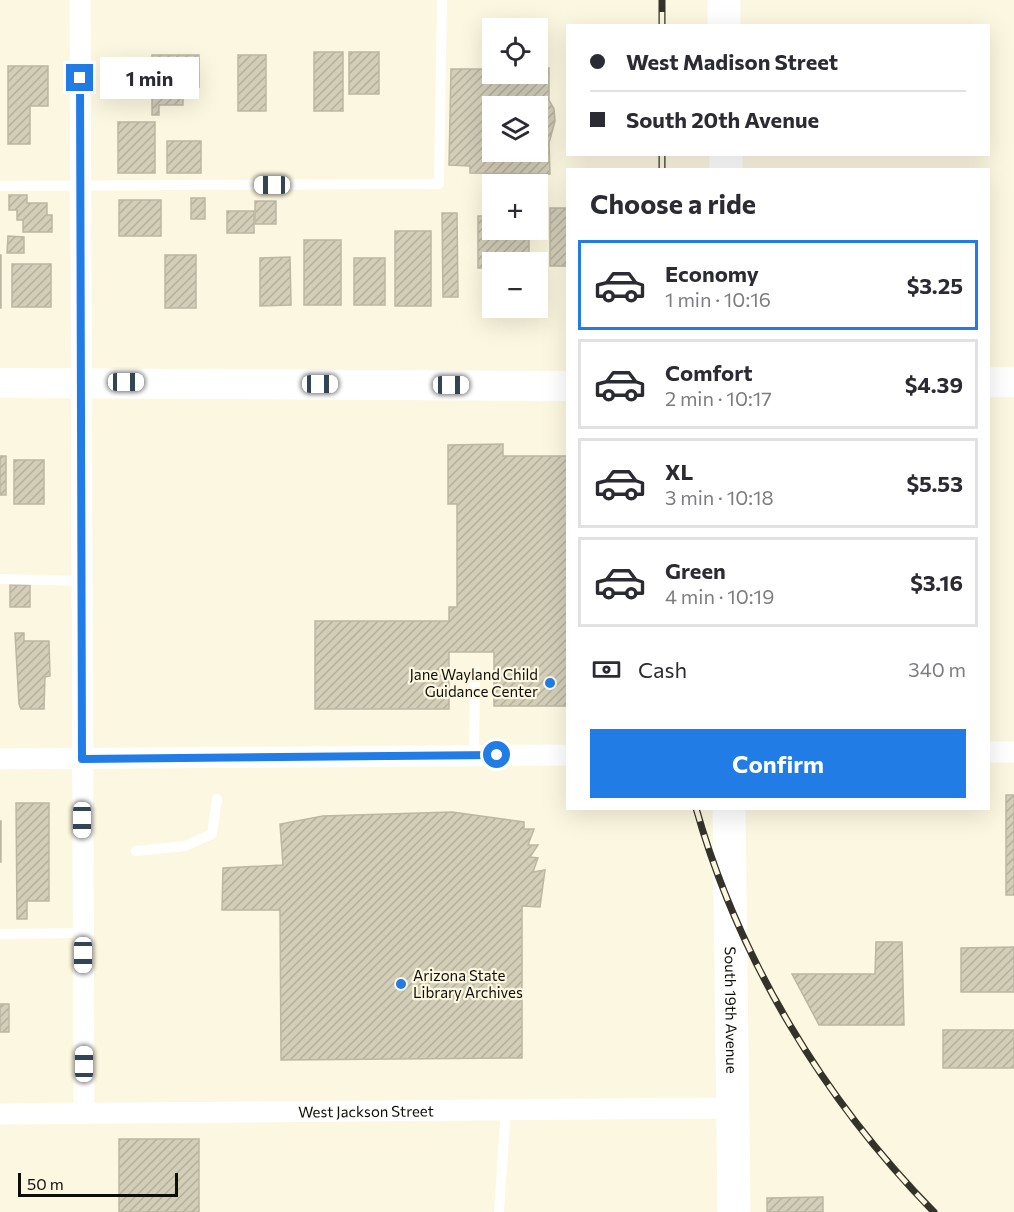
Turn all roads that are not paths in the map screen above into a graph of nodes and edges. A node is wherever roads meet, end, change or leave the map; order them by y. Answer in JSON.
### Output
{"nodes":[{"id":1,"x":80,"y":0,"type":"edge"},
{"id":2,"x":442,"y":0,"type":"edge"},
{"id":3,"x":724,"y":0,"type":"edge"},
{"id":4,"x":724,"y":24,"type":"edge"},
{"id":5,"x":0,"y":186,"type":"edge"},
{"id":6,"x":79,"y":186,"type":"junction"},
{"id":7,"x":80,"y":382,"type":"junction"},
{"id":8,"x":990,"y":382,"type":"edge"},
{"id":9,"x":1014,"y":382,"type":"edge"},
{"id":10,"x":0,"y":383,"type":"edge"},
{"id":11,"x":566,"y":386,"type":"edge"},
{"id":12,"x":0,"y":579,"type":"edge"},
{"id":13,"x":81,"y":581,"type":"junction"},
{"id":14,"x":475,"y":671,"type":"dead end"},
{"id":15,"x":990,"y":752,"type":"edge"},
{"id":16,"x":1014,"y":752,"type":"edge"},
{"id":17,"x":474,"y":755,"type":"junction"},
{"id":18,"x":566,"y":755,"type":"edge"},
{"id":19,"x":0,"y":759,"type":"edge"},
{"id":20,"x":82,"y":759,"type":"junction"},
{"id":21,"x":217,"y":799,"type":"dead end"},
{"id":22,"x":729,"y":810,"type":"edge"},
{"id":23,"x":136,"y":851,"type":"dead end"},
{"id":24,"x":83,"y":933,"type":"junction"},
{"id":25,"x":0,"y":934,"type":"edge"},
{"id":26,"x":506,"y":1108,"type":"junction"},
{"id":27,"x":733,"y":1108,"type":"junction"},
{"id":28,"x":84,"y":1113,"type":"junction"},
{"id":29,"x":0,"y":1114,"type":"edge"},
{"id":30,"x":499,"y":1212,"type":"edge"},
{"id":31,"x":734,"y":1212,"type":"edge"}],
"edges":[{"from":1,"to":6,"type":"street"},
{"from":2,"to":6,"type":"lane"},
{"from":3,"to":4,"type":"main road"},
{"from":5,"to":6,"type":"lane"},
{"from":6,"to":7,"type":"street"},
{"from":7,"to":10,"type":"street"},
{"from":7,"to":11,"type":"street"},
{"from":7,"to":13,"type":"street"},
{"from":8,"to":9,"type":"street"},
{"from":12,"to":13,"type":"lane"},
{"from":13,"to":20,"type":"street"},
{"from":14,"to":17,"type":"lane"},
{"from":15,"to":16,"type":"street"},
{"from":17,"to":18,"type":"street"},
{"from":17,"to":20,"type":"street"},
{"from":19,"to":20,"type":"street"},
{"from":20,"to":24,"type":"street"},
{"from":21,"to":23,"type":"lane"},
{"from":22,"to":27,"type":"main road","name":"South 19th Avenue"},
{"from":24,"to":25,"type":"lane"},
{"from":24,"to":28,"type":"street"},
{"from":26,"to":27,"type":"street","name":"West Jackson Street"},
{"from":26,"to":28,"type":"street","name":"West Jackson Street"},
{"from":26,"to":30,"type":"lane"},
{"from":27,"to":31,"type":"main road","name":"South 19th Avenue"},
{"from":28,"to":29,"type":"street","name":"West Jackson Street"}]}
